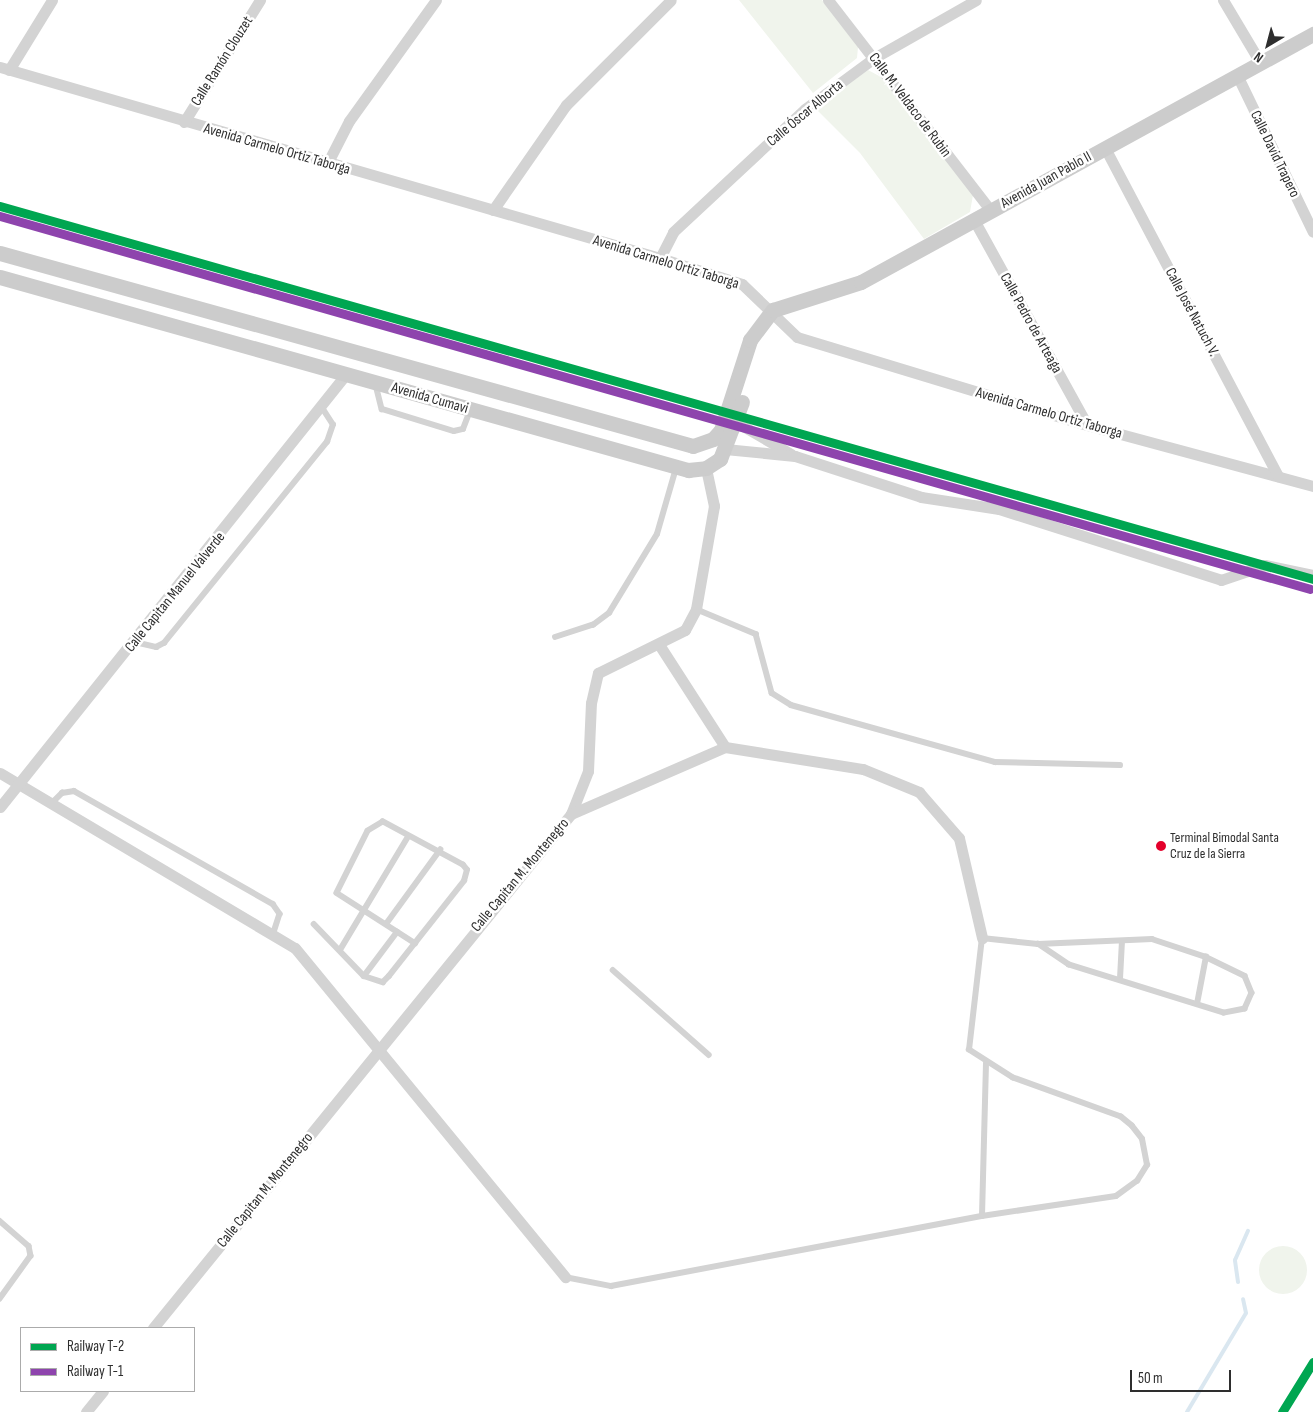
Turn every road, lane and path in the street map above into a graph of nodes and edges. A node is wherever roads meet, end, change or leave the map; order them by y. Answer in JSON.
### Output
{"nodes":[{"id":1,"x":52,"y":0,"type":"edge"},
{"id":2,"x":260,"y":0,"type":"edge"},
{"id":3,"x":671,"y":0,"type":"edge"},
{"id":4,"x":828,"y":0,"type":"edge"},
{"id":5,"x":976,"y":0,"type":"edge"},
{"id":6,"x":1223,"y":0,"type":"edge"},
{"id":7,"x":431,"y":2,"type":"edge"},
{"id":8,"x":1313,"y":34,"type":"edge"},
{"id":9,"x":874,"y":58,"type":"junction"},
{"id":10,"x":1260,"y":62,"type":"junction"},
{"id":11,"x":5,"y":68,"type":"edge"},
{"id":12,"x":1237,"y":75,"type":"junction"},
{"id":13,"x":184,"y":122,"type":"junction"},
{"id":14,"x":1105,"y":148,"type":"junction"},
{"id":15,"x":327,"y":164,"type":"junction"},
{"id":16,"x":493,"y":210,"type":"junction"},
{"id":17,"x":991,"y":211,"type":"junction"},
{"id":18,"x":974,"y":220,"type":"junction"},
{"id":19,"x":1313,"y":232,"type":"edge"},
{"id":20,"x":0,"y":253,"type":"edge"},
{"id":21,"x":660,"y":258,"type":"junction"},
{"id":22,"x":0,"y":277,"type":"edge"},
{"id":23,"x":192,"y":307,"type":"junction"},
{"id":24,"x":773,"y":310,"type":"junction"},
{"id":25,"x":762,"y":323,"type":"junction"},
{"id":26,"x":187,"y":329,"type":"junction"},
{"id":27,"x":346,"y":374,"type":"junction"},
{"id":28,"x":376,"y":383,"type":"junction"},
{"id":29,"x":322,"y":408,"type":"junction"},
{"id":30,"x":470,"y":410,"type":"junction"},
{"id":31,"x":578,"y":415,"type":"junction"},
{"id":32,"x":736,"y":422,"type":"junction"},
{"id":33,"x":1087,"y":425,"type":"junction"},
{"id":34,"x":572,"y":438,"type":"junction"},
{"id":35,"x":726,"y":448,"type":"junction"},
{"id":36,"x":795,"y":456,"type":"junction"},
{"id":37,"x":676,"y":468,"type":"junction"},
{"id":38,"x":706,"y":468,"type":"junction"},
{"id":39,"x":1278,"y":476,"type":"junction"},
{"id":40,"x":1313,"y":486,"type":"edge"},
{"id":41,"x":1313,"y":576,"type":"edge"},
{"id":42,"x":696,"y":609,"type":"junction"},
{"id":43,"x":555,"y":637,"type":"dead end"},
{"id":44,"x":135,"y":642,"type":"junction"},
{"id":45,"x":660,"y":646,"type":"junction"},
{"id":46,"x":725,"y":747,"type":"junction"},
{"id":47,"x":1120,"y":764,"type":"dead end"},
{"id":48,"x":0,"y":774,"type":"edge"},
{"id":49,"x":19,"y":784,"type":"junction"},
{"id":50,"x":53,"y":802,"type":"junction"},
{"id":51,"x":0,"y":807,"type":"edge"},
{"id":52,"x":572,"y":814,"type":"junction"},
{"id":53,"x":408,"y":837,"type":"junction"},
{"id":54,"x":440,"y":850,"type":"junction"},
{"id":55,"x":364,"y":910,"type":"junction"},
{"id":56,"x":314,"y":924,"type":"dead end"},
{"id":57,"x":386,"y":924,"type":"junction"},
{"id":58,"x":274,"y":932,"type":"junction"},
{"id":59,"x":397,"y":932,"type":"junction"},
{"id":60,"x":982,"y":938,"type":"junction"},
{"id":61,"x":415,"y":943,"type":"junction"},
{"id":62,"x":1122,"y":943,"type":"junction"},
{"id":63,"x":1038,"y":944,"type":"junction"},
{"id":64,"x":340,"y":950,"type":"junction"},
{"id":65,"x":1206,"y":957,"type":"junction"},
{"id":66,"x":613,"y":970,"type":"dead end"},
{"id":67,"x":364,"y":976,"type":"junction"},
{"id":68,"x":1120,"y":979,"type":"junction"},
{"id":69,"x":1197,"y":1004,"type":"junction"},
{"id":70,"x":376,"y":1051,"type":"junction"},
{"id":71,"x":709,"y":1055,"type":"dead end"},
{"id":72,"x":986,"y":1064,"type":"junction"},
{"id":73,"x":982,"y":1216,"type":"junction"},
{"id":74,"x":0,"y":1221,"type":"edge"},
{"id":75,"x":565,"y":1277,"type":"joint"},
{"id":76,"x":0,"y":1299,"type":"edge"},
{"id":77,"x":154,"y":1327,"type":"edge"},
{"id":78,"x":102,"y":1392,"type":"edge"},
{"id":79,"x":86,"y":1412,"type":"edge"}],
"edges":[{"from":1,"to":11,"type":"street"},
{"from":2,"to":13,"type":"street","name":"Calle Ramón Clouzet"},
{"from":3,"to":16,"type":"street"},
{"from":4,"to":9,"type":"street","name":"Calle M. Veldaco de Rubin"},
{"from":5,"to":9,"type":"street","name":"Calle Óscar Alborta"},
{"from":6,"to":10,"type":"street"},
{"from":7,"to":15,"type":"street"},
{"from":8,"to":10,"type":"street","name":"Avenida Juan Pablo II"},
{"from":9,"to":17,"type":"street","name":"Calle M. Veldaco de Rubin"},
{"from":9,"to":21,"type":"street","name":"Calle Óscar Alborta"},
{"from":10,"to":12,"type":"street","name":"Avenida Juan Pablo II"},
{"from":11,"to":13,"type":"street","name":"Avenida Carmelo Ortiz Taborga"},
{"from":12,"to":14,"type":"street","name":"Avenida Juan Pablo II"},
{"from":12,"to":19,"type":"street","name":"Calle David Trapero"},
{"from":13,"to":15,"type":"street","name":"Avenida Carmelo Ortiz Taborga"},
{"from":14,"to":17,"type":"street","name":"Avenida Juan Pablo II"},
{"from":14,"to":39,"type":"street","name":"Calle José Natuch V."},
{"from":15,"to":16,"type":"street","name":"Avenida Carmelo Ortiz Taborga"},
{"from":16,"to":21,"type":"street","name":"Avenida Carmelo Ortiz Taborga"},
{"from":17,"to":18,"type":"street","name":"Avenida Juan Pablo II"},
{"from":18,"to":24,"type":"street","name":"Avenida Juan Pablo II"},
{"from":18,"to":33,"type":"street","name":"Calle Pedro de Arteaga"},
{"from":20,"to":23,"type":"street","name":"Avenida Cumavi"},
{"from":21,"to":24,"type":"street","name":"Avenida Carmelo Ortiz Taborga"},
{"from":22,"to":26,"type":"street","name":"Avenida Cumavi"},
{"from":23,"to":26,"type":"street"},
{"from":23,"to":31,"type":"street","name":"Avenida Cumavi"},
{"from":24,"to":25,"type":"street","name":"Avenida Cumavi"},
{"from":24,"to":33,"type":"street","name":"Avenida Carmelo Ortiz Taborga"},
{"from":25,"to":31,"type":"street","name":"Avenida Cumavi"},
{"from":25,"to":32,"type":"street"},
{"from":26,"to":27,"type":"street","name":"Avenida Cumavi"},
{"from":27,"to":28,"type":"street","name":"Avenida Cumavi"},
{"from":27,"to":29,"type":"street","name":"Calle Capitan Manuel Valverde"},
{"from":28,"to":30,"type":"street","name":"Avenida Cumavi"},
{"from":28,"to":30,"type":"lane"},
{"from":29,"to":44,"type":"street","name":"Calle Capitan Manuel Valverde"},
{"from":29,"to":44,"type":"lane"},
{"from":30,"to":34,"type":"street","name":"Avenida Cumavi"},
{"from":31,"to":34,"type":"street"},
{"from":32,"to":35,"type":"street"},
{"from":32,"to":36,"type":"street"},
{"from":33,"to":39,"type":"street","name":"Avenida Carmelo Ortiz Taborga"},
{"from":34,"to":37,"type":"street","name":"Avenida Cumavi"},
{"from":35,"to":36,"type":"street"},
{"from":35,"to":38,"type":"street"},
{"from":36,"to":41,"type":"street"},
{"from":37,"to":38,"type":"street","name":"Avenida Cumavi"},
{"from":37,"to":43,"type":"lane"},
{"from":38,"to":42,"type":"street"},
{"from":39,"to":40,"type":"street","name":"Avenida Carmelo Ortiz Taborga"},
{"from":42,"to":45,"type":"street"},
{"from":42,"to":47,"type":"lane"},
{"from":44,"to":49,"type":"street","name":"Calle Capitan Manuel Valverde"},
{"from":45,"to":46,"type":"street"},
{"from":45,"to":52,"type":"street"},
{"from":46,"to":52,"type":"street","name":"Calle Capitan M. Montenegro"},
{"from":46,"to":60,"type":"street"},
{"from":48,"to":49,"type":"street"},
{"from":49,"to":50,"type":"street"},
{"from":49,"to":51,"type":"street","name":"Calle Capitan Manuel Valverde"},
{"from":50,"to":58,"type":"street"},
{"from":50,"to":58,"type":"lane"},
{"from":52,"to":70,"type":"street","name":"Calle Capitan M. Montenegro"},
{"from":53,"to":54,"type":"lane"},
{"from":53,"to":55,"type":"lane"},
{"from":53,"to":55,"type":"lane"},
{"from":54,"to":57,"type":"lane"},
{"from":54,"to":61,"type":"lane"},
{"from":55,"to":57,"type":"lane"},
{"from":55,"to":64,"type":"lane"},
{"from":56,"to":64,"type":"lane"},
{"from":57,"to":59,"type":"lane"},
{"from":58,"to":70,"type":"street"},
{"from":59,"to":61,"type":"lane"},
{"from":59,"to":67,"type":"lane"},
{"from":60,"to":63,"type":"lane"},
{"from":60,"to":72,"type":"lane"},
{"from":61,"to":67,"type":"lane"},
{"from":62,"to":63,"type":"lane"},
{"from":62,"to":65,"type":"lane"},
{"from":62,"to":68,"type":"lane"},
{"from":63,"to":68,"type":"lane"},
{"from":64,"to":67,"type":"lane"},
{"from":65,"to":69,"type":"lane"},
{"from":65,"to":69,"type":"lane"},
{"from":66,"to":71,"type":"lane"},
{"from":68,"to":69,"type":"lane"},
{"from":70,"to":75,"type":"street"},
{"from":70,"to":77,"type":"street","name":"Calle Capitan M. Montenegro"},
{"from":72,"to":73,"type":"lane"},
{"from":72,"to":73,"type":"lane"},
{"from":73,"to":75,"type":"lane"},
{"from":74,"to":76,"type":"lane"},
{"from":78,"to":79,"type":"street"}]}
